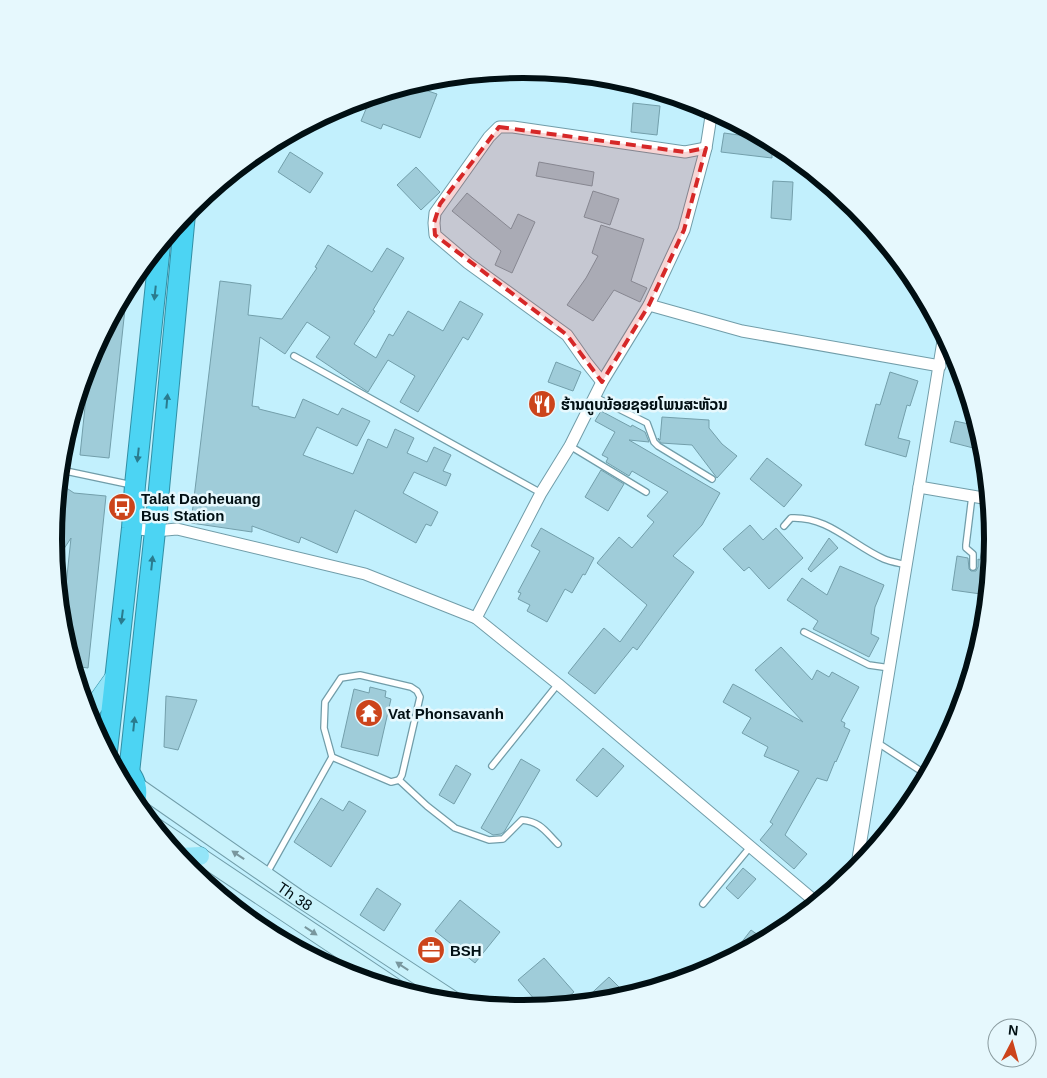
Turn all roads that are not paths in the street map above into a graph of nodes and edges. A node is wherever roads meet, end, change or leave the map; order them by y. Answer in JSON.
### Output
{"nodes":[{"id":1,"x":711,"y":118,"type":"edge"},
{"id":2,"x":706,"y":148,"type":"junction"},
{"id":3,"x":184,"y":228,"type":"edge"},
{"id":4,"x":159,"y":257,"type":"edge"},
{"id":5,"x":649,"y":305,"type":"junction"},
{"id":6,"x":946,"y":355,"type":"edge"},
{"id":7,"x":294,"y":356,"type":"dead end"},
{"id":8,"x":940,"y":366,"type":"junction"},
{"id":9,"x":602,"y":382,"type":"junction"},
{"id":10,"x":595,"y":396,"type":"junction"},
{"id":11,"x":570,"y":446,"type":"junction"},
{"id":12,"x":67,"y":471,"type":"edge"},
{"id":13,"x":712,"y":479,"type":"dead end"},
{"id":14,"x":135,"y":485,"type":"junction"},
{"id":15,"x":919,"y":487,"type":"junction"},
{"id":16,"x":646,"y":492,"type":"dead end"},
{"id":17,"x":541,"y":493,"type":"junction"},
{"id":18,"x":972,"y":496,"type":"junction"},
{"id":19,"x":983,"y":498,"type":"edge"},
{"id":20,"x":784,"y":526,"type":"dead end"},
{"id":21,"x":132,"y":528,"type":"junction"},
{"id":22,"x":155,"y":531,"type":"junction"},
{"id":23,"x":907,"y":565,"type":"junction"},
{"id":24,"x":973,"y":567,"type":"dead end"},
{"id":25,"x":476,"y":618,"type":"junction"},
{"id":26,"x":804,"y":632,"type":"dead end"},
{"id":27,"x":890,"y":668,"type":"junction"},
{"id":28,"x":116,"y":676,"type":"junction"},
{"id":29,"x":558,"y":684,"type":"junction"},
{"id":30,"x":94,"y":705,"type":"edge"},
{"id":31,"x":108,"y":739,"type":"edge"},
{"id":32,"x":878,"y":743,"type":"junction"},
{"id":33,"x":332,"y":757,"type":"junction"},
{"id":34,"x":492,"y":766,"type":"dead end"},
{"id":35,"x":922,"y":772,"type":"edge"},
{"id":36,"x":129,"y":778,"type":"edge"},
{"id":37,"x":399,"y":780,"type":"junction"},
{"id":38,"x":134,"y":785,"type":"edge"},
{"id":39,"x":173,"y":839,"type":"edge"},
{"id":40,"x":558,"y":844,"type":"dead end"},
{"id":41,"x":751,"y":846,"type":"junction"},
{"id":42,"x":859,"y":855,"type":"edge"},
{"id":43,"x":200,"y":856,"type":"junction"},
{"id":44,"x":190,"y":857,"type":"edge"},
{"id":45,"x":267,"y":874,"type":"junction"},
{"id":46,"x":298,"y":896,"type":"junction"},
{"id":47,"x":812,"y":899,"type":"edge"},
{"id":48,"x":703,"y":904,"type":"dead end"},
{"id":49,"x":287,"y":915,"type":"junction"},
{"id":50,"x":382,"y":978,"type":"edge"},
{"id":51,"x":443,"y":993,"type":"edge"}],
"edges":[{"from":1,"to":2,"type":"street"},
{"from":2,"to":5,"type":"street"},
{"from":2,"to":9,"type":"street"},
{"from":22,"to":3,"type":"highway","one_way":true},
{"from":4,"to":14,"type":"highway","one_way":true},
{"from":5,"to":8,"type":"street"},
{"from":5,"to":9,"type":"street"},
{"from":6,"to":8,"type":"street"},
{"from":7,"to":17,"type":"lane"},
{"from":8,"to":15,"type":"street"},
{"from":9,"to":10,"type":"street"},
{"from":10,"to":11,"type":"street"},
{"from":10,"to":13,"type":"lane"},
{"from":11,"to":16,"type":"lane"},
{"from":11,"to":17,"type":"street"},
{"from":12,"to":14,"type":"lane"},
{"from":14,"to":21,"type":"highway"},
{"from":15,"to":18,"type":"street"},
{"from":15,"to":23,"type":"street"},
{"from":17,"to":25,"type":"street"},
{"from":18,"to":19,"type":"street"},
{"from":18,"to":24,"type":"lane"},
{"from":20,"to":23,"type":"lane"},
{"from":21,"to":22,"type":"street"},
{"from":21,"to":28,"type":"highway","one_way":true},
{"from":22,"to":25,"type":"street"},
{"from":36,"to":22,"type":"highway","one_way":true},
{"from":23,"to":27,"type":"street"},
{"from":25,"to":29,"type":"street"},
{"from":26,"to":27,"type":"lane"},
{"from":27,"to":32,"type":"street"},
{"from":28,"to":30,"type":"main road"},
{"from":28,"to":31,"type":"highway"},
{"from":29,"to":34,"type":"lane"},
{"from":29,"to":41,"type":"street"},
{"from":32,"to":35,"type":"lane"},
{"from":32,"to":42,"type":"street"},
{"from":33,"to":37,"type":"lane"},
{"from":33,"to":37,"type":"lane"},
{"from":33,"to":45,"type":"lane"},
{"from":37,"to":40,"type":"lane"},
{"from":45,"to":38,"type":"street","name":"Th 38","one_way":true},
{"from":39,"to":43,"type":"street","name":"Th 38"},
{"from":41,"to":47,"type":"street"},
{"from":41,"to":48,"type":"lane"},
{"from":43,"to":44,"type":"main road"},
{"from":43,"to":49,"type":"street","name":"Th 38"},
{"from":45,"to":46,"type":"street","name":"Th 38"},
{"from":46,"to":49,"type":"street"},
{"from":51,"to":46,"type":"street","name":"Th 38","one_way":true},
{"from":49,"to":50,"type":"street","name":"Th 38","one_way":true}]}
